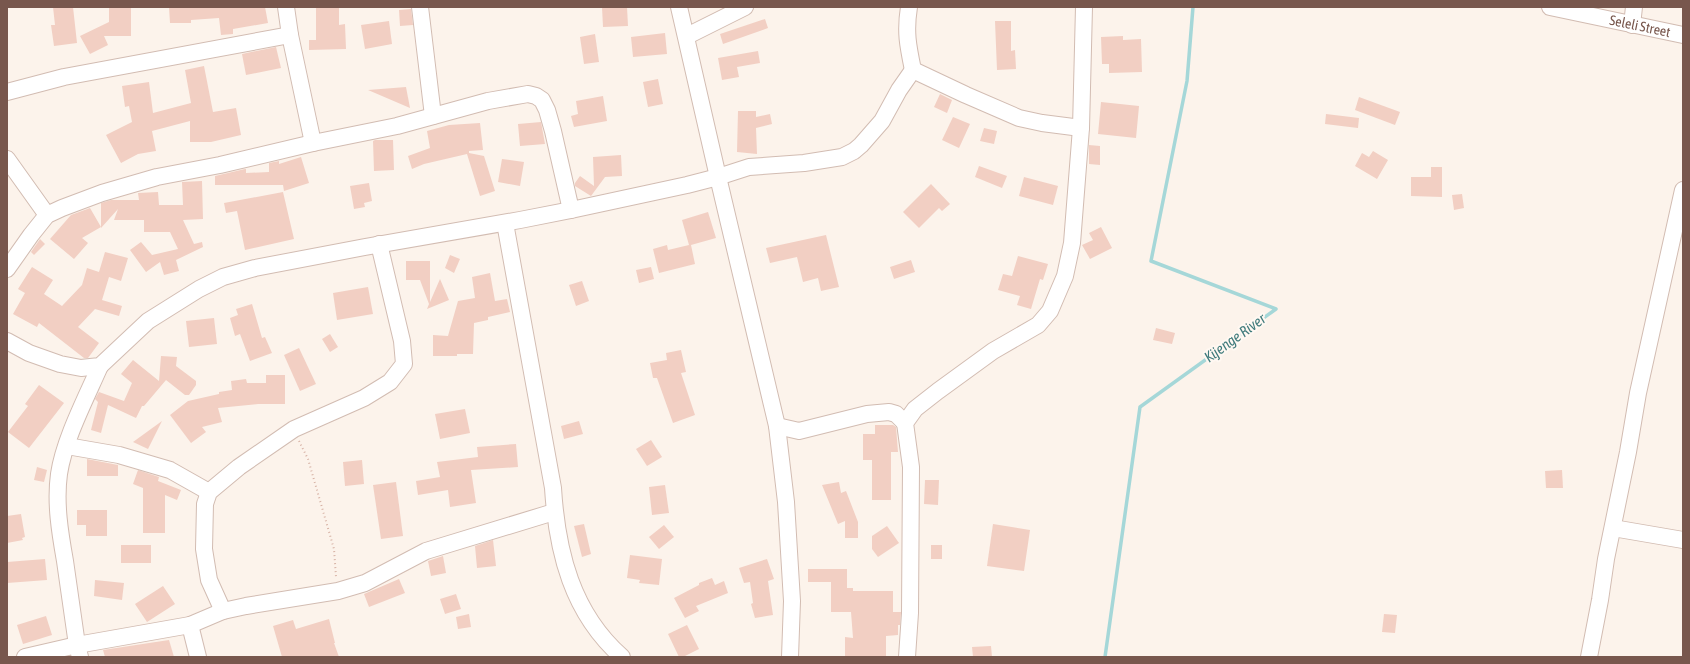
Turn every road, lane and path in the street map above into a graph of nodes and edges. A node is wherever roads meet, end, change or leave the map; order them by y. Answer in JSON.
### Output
{"nodes":[{"id":1,"x":286,"y":7,"type":"edge"},
{"id":2,"x":420,"y":7,"type":"edge"},
{"id":3,"x":679,"y":7,"type":"edge"},
{"id":4,"x":746,"y":7,"type":"edge"},
{"id":5,"x":908,"y":7,"type":"edge"},
{"id":6,"x":1084,"y":7,"type":"edge"},
{"id":7,"x":1550,"y":7,"type":"edge"},
{"id":8,"x":1634,"y":7,"type":"edge"},
{"id":9,"x":1632,"y":25,"type":"junction"},
{"id":10,"x":290,"y":35,"type":"junction"},
{"id":11,"x":1683,"y":35,"type":"edge"},
{"id":12,"x":687,"y":36,"type":"junction"},
{"id":13,"x":913,"y":70,"type":"junction"},
{"id":14,"x":7,"y":92,"type":"edge"},
{"id":15,"x":433,"y":116,"type":"junction"},
{"id":16,"x":1081,"y":128,"type":"junction"},
{"id":17,"x":313,"y":143,"type":"junction"},
{"id":18,"x":7,"y":159,"type":"edge"},
{"id":19,"x":718,"y":178,"type":"junction"},
{"id":20,"x":1683,"y":190,"type":"edge"},
{"id":21,"x":571,"y":210,"type":"junction"},
{"id":22,"x":47,"y":215,"type":"junction"},
{"id":23,"x":505,"y":223,"type":"junction"},
{"id":24,"x":379,"y":244,"type":"junction"},
{"id":25,"x":7,"y":269,"type":"edge"},
{"id":26,"x":7,"y":341,"type":"edge"},
{"id":27,"x":100,"y":366,"type":"junction"},
{"id":28,"x":905,"y":423,"type":"junction"},
{"id":29,"x":777,"y":426,"type":"junction"},
{"id":30,"x":294,"y":429,"type":"junction"},
{"id":31,"x":67,"y":446,"type":"junction"},
{"id":32,"x":209,"y":492,"type":"junction"},
{"id":33,"x":554,"y":512,"type":"junction"},
{"id":34,"x":1613,"y":528,"type":"junction"},
{"id":35,"x":1683,"y":540,"type":"edge"},
{"id":36,"x":338,"y":591,"type":"junction"},
{"id":37,"x":223,"y":611,"type":"junction"},
{"id":38,"x":190,"y":624,"type":"junction"},
{"id":39,"x":79,"y":651,"type":"edge"},
{"id":40,"x":25,"y":657,"type":"edge"},
{"id":41,"x":198,"y":657,"type":"edge"},
{"id":42,"x":622,"y":657,"type":"edge"},
{"id":43,"x":790,"y":657,"type":"edge"},
{"id":44,"x":907,"y":657,"type":"edge"},
{"id":45,"x":1589,"y":657,"type":"edge"}],
"edges":[{"from":1,"to":10,"type":"street"},
{"from":2,"to":15,"type":"street"},
{"from":3,"to":12,"type":"street"},
{"from":4,"to":12,"type":"street"},
{"from":5,"to":13,"type":"street"},
{"from":6,"to":16,"type":"street"},
{"from":7,"to":9,"type":"street","name":"Seleli Street"},
{"from":8,"to":9,"type":"street"},
{"from":9,"to":11,"type":"street","name":"Seleli Street"},
{"from":10,"to":14,"type":"street"},
{"from":10,"to":17,"type":"street"},
{"from":12,"to":19,"type":"street"},
{"from":13,"to":16,"type":"street"},
{"from":13,"to":19,"type":"street"},
{"from":15,"to":17,"type":"street"},
{"from":15,"to":21,"type":"street"},
{"from":16,"to":28,"type":"street"},
{"from":17,"to":22,"type":"street"},
{"from":18,"to":22,"type":"street"},
{"from":19,"to":21,"type":"street"},
{"from":19,"to":29,"type":"street"},
{"from":20,"to":34,"type":"street"},
{"from":21,"to":23,"type":"street"},
{"from":22,"to":25,"type":"street"},
{"from":23,"to":24,"type":"street"},
{"from":23,"to":33,"type":"street"},
{"from":24,"to":27,"type":"street"},
{"from":24,"to":30,"type":"street"},
{"from":26,"to":27,"type":"street"},
{"from":27,"to":31,"type":"street"},
{"from":28,"to":29,"type":"street"},
{"from":28,"to":44,"type":"street"},
{"from":29,"to":43,"type":"street"},
{"from":30,"to":32,"type":"street"},
{"from":30,"to":36,"type":"path"},
{"from":31,"to":32,"type":"street"},
{"from":31,"to":39,"type":"street"},
{"from":32,"to":37,"type":"street"},
{"from":33,"to":36,"type":"street"},
{"from":33,"to":42,"type":"street"},
{"from":34,"to":35,"type":"street"},
{"from":34,"to":45,"type":"street"},
{"from":36,"to":37,"type":"street"},
{"from":37,"to":38,"type":"street"},
{"from":38,"to":39,"type":"street"},
{"from":38,"to":41,"type":"street"},
{"from":39,"to":40,"type":"street"}]}
